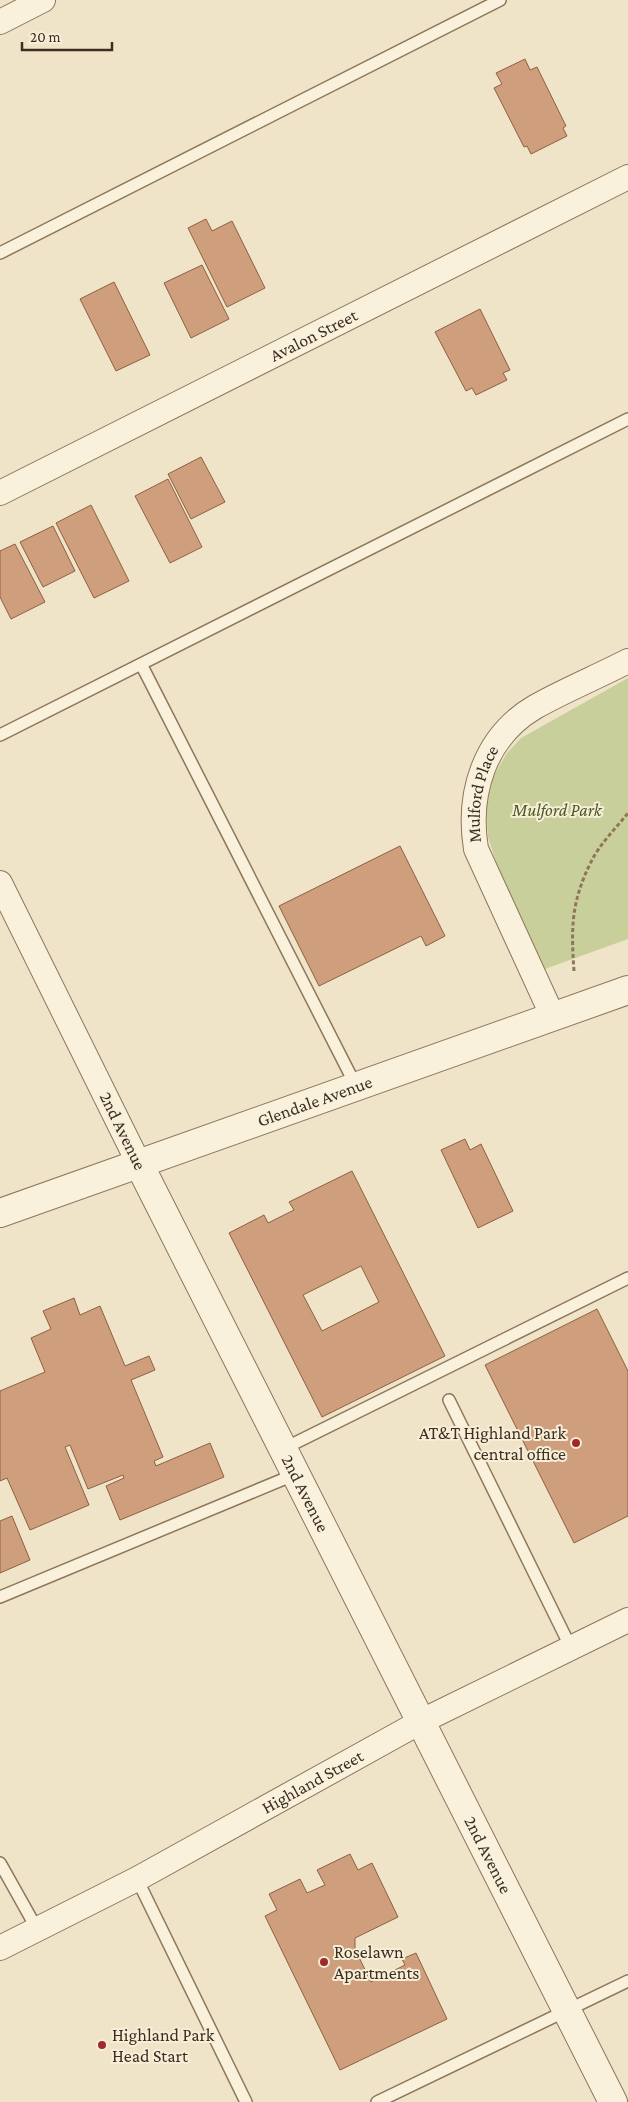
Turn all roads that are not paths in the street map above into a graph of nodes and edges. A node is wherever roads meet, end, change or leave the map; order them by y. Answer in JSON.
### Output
{"nodes":[{"id":1,"x":43,"y":0,"type":"edge"},
{"id":2,"x":500,"y":0,"type":"edge"},
{"id":3,"x":0,"y":22,"type":"edge"},
{"id":4,"x":628,"y":177,"type":"edge"},
{"id":5,"x":0,"y":253,"type":"edge"},
{"id":6,"x":628,"y":419,"type":"edge"},
{"id":7,"x":0,"y":493,"type":"edge"},
{"id":8,"x":628,"y":662,"type":"edge"},
{"id":9,"x":141,"y":664,"type":"junction"},
{"id":10,"x":0,"y":736,"type":"edge"},
{"id":11,"x":0,"y":883,"type":"edge"},
{"id":12,"x":628,"y":990,"type":"edge"},
{"id":13,"x":553,"y":1016,"type":"junction"},
{"id":14,"x":357,"y":1087,"type":"junction"},
{"id":15,"x":139,"y":1164,"type":"junction"},
{"id":16,"x":0,"y":1213,"type":"edge"},
{"id":17,"x":628,"y":1278,"type":"edge"},
{"id":18,"x":449,"y":1400,"type":"dead end"},
{"id":19,"x":283,"y":1449,"type":"junction"},
{"id":20,"x":296,"y":1474,"type":"junction"},
{"id":21,"x":0,"y":1597,"type":"edge"},
{"id":22,"x":628,"y":1620,"type":"edge"},
{"id":23,"x":572,"y":1648,"type":"junction"},
{"id":24,"x":422,"y":1721,"type":"junction"},
{"id":25,"x":0,"y":1863,"type":"edge"},
{"id":26,"x":136,"y":1879,"type":"junction"},
{"id":27,"x":37,"y":1929,"type":"junction"},
{"id":28,"x":0,"y":1948,"type":"edge"},
{"id":29,"x":628,"y":1981,"type":"edge"},
{"id":30,"x":567,"y":2011,"type":"junction"},
{"id":31,"x":246,"y":2102,"type":"edge"},
{"id":32,"x":377,"y":2102,"type":"edge"},
{"id":33,"x":614,"y":2102,"type":"edge"}],
"edges":[{"from":1,"to":3,"type":"street"},
{"from":2,"to":5,"type":"lane"},
{"from":4,"to":7,"type":"street","name":"Avalon Street"},
{"from":6,"to":9,"type":"lane"},
{"from":8,"to":13,"type":"street","name":"Mulford Place"},
{"from":9,"to":10,"type":"lane"},
{"from":9,"to":14,"type":"lane"},
{"from":11,"to":15,"type":"street","name":"2nd Avenue"},
{"from":12,"to":13,"type":"street","name":"Glendale Avenue"},
{"from":13,"to":14,"type":"street","name":"Glendale Avenue"},
{"from":14,"to":15,"type":"street","name":"Glendale Avenue"},
{"from":15,"to":16,"type":"street","name":"Glendale Avenue"},
{"from":15,"to":19,"type":"street","name":"2nd Avenue"},
{"from":17,"to":19,"type":"lane"},
{"from":18,"to":23,"type":"lane"},
{"from":19,"to":20,"type":"street","name":"2nd Avenue"},
{"from":20,"to":21,"type":"lane"},
{"from":20,"to":24,"type":"street","name":"2nd Avenue"},
{"from":22,"to":23,"type":"street","name":"Highland Street"},
{"from":23,"to":24,"type":"street","name":"Highland Street"},
{"from":24,"to":26,"type":"street","name":"Highland Street"},
{"from":24,"to":30,"type":"street","name":"2nd Avenue"},
{"from":25,"to":27,"type":"lane"},
{"from":26,"to":27,"type":"street","name":"Highland Street"},
{"from":26,"to":31,"type":"lane"},
{"from":27,"to":28,"type":"street","name":"Highland Street"},
{"from":29,"to":30,"type":"lane"},
{"from":30,"to":32,"type":"lane"},
{"from":30,"to":33,"type":"street","name":"2nd Avenue"}]}
